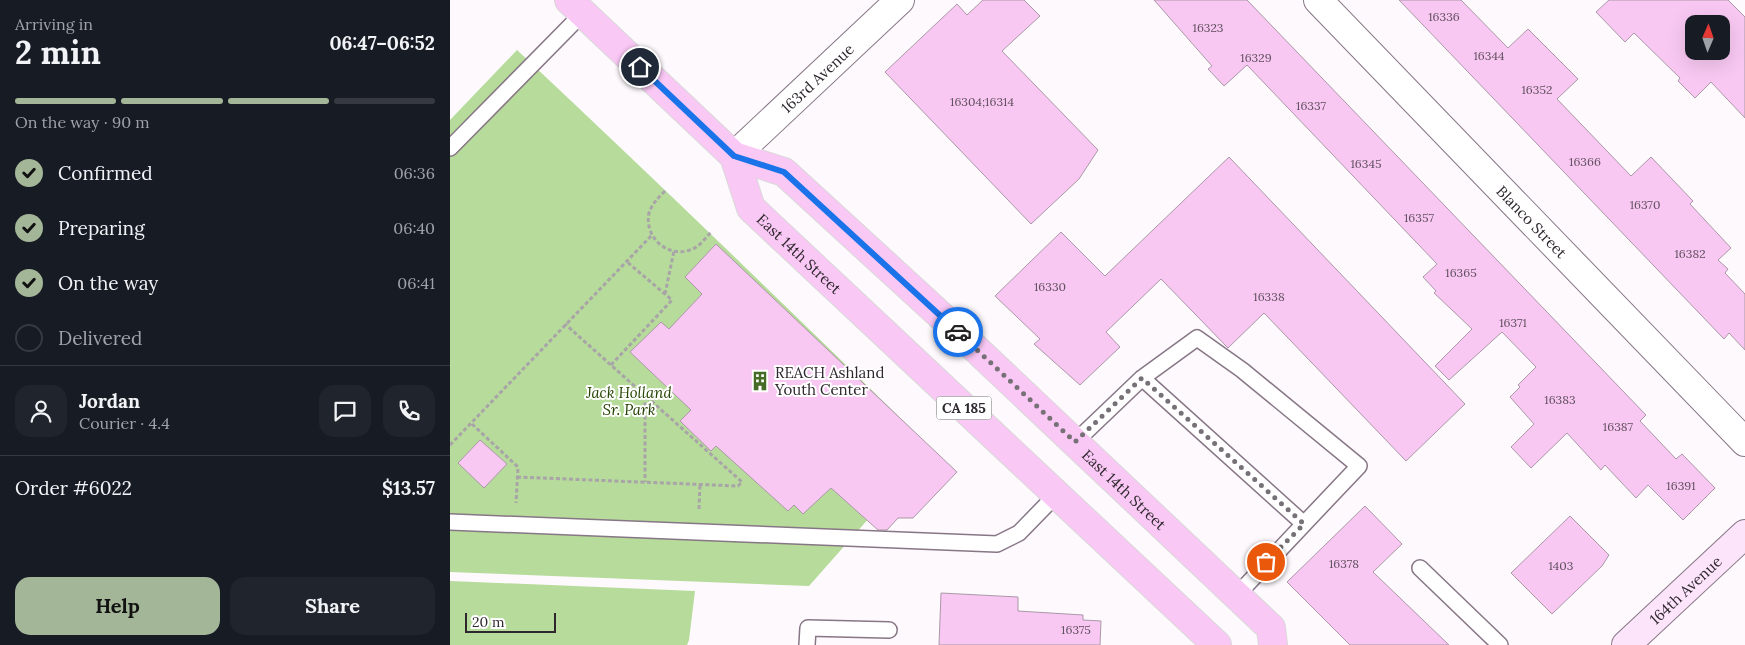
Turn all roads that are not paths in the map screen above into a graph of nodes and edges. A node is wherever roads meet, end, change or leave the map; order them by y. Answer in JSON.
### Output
{"nodes":[{"id":1,"x":900,"y":0,"type":"edge"},
{"id":2,"x":1318,"y":0,"type":"edge"},
{"id":3,"x":576,"y":6,"type":"edge"},
{"id":4,"x":450,"y":148,"type":"edge"},
{"id":5,"x":734,"y":156,"type":"junction"},
{"id":6,"x":1142,"y":378,"type":"junction"},
{"id":7,"x":1075,"y":442,"type":"junction"},
{"id":8,"x":1745,"y":442,"type":"edge"},
{"id":9,"x":1057,"y":494,"type":"junction"},
{"id":10,"x":450,"y":522,"type":"edge"},
{"id":11,"x":1304,"y":524,"type":"junction"},
{"id":12,"x":1745,"y":534,"type":"edge"},
{"id":13,"x":1420,"y":568,"type":"dead end"},
{"id":14,"x":1236,"y":595,"type":"junction"},
{"id":15,"x":889,"y":630,"type":"dead end"},
{"id":16,"x":807,"y":645,"type":"edge"},
{"id":17,"x":1217,"y":645,"type":"edge"},
{"id":18,"x":1273,"y":645,"type":"edge"},
{"id":19,"x":1500,"y":645,"type":"edge"},
{"id":20,"x":1626,"y":645,"type":"edge"}],
"edges":[{"from":1,"to":5,"type":"street","name":"163rd Avenue"},
{"from":2,"to":8,"type":"street","name":"Blanco Street"},
{"from":3,"to":4,"type":"lane"},
{"from":3,"to":5,"type":"main road","name":"East 14th Street","number":"CA 185"},
{"from":5,"to":7,"type":"main road","name":"East 14th Street","number":"CA 185"},
{"from":5,"to":9,"type":"main road","name":"East 14th Street","number":"CA 185"},
{"from":6,"to":7,"type":"lane"},
{"from":6,"to":11,"type":"lane"},
{"from":6,"to":11,"type":"lane"},
{"from":7,"to":14,"type":"main road","name":"East 14th Street","number":"CA 185"},
{"from":9,"to":10,"type":"lane"},
{"from":9,"to":17,"type":"main road","name":"East 14th Street","number":"CA 185"},
{"from":11,"to":14,"type":"lane"},
{"from":12,"to":20,"type":"street","name":"164th Avenue"},
{"from":13,"to":19,"type":"lane"},
{"from":14,"to":18,"type":"main road","name":"East 14th Street","number":"CA 185"},
{"from":15,"to":16,"type":"lane"}]}
